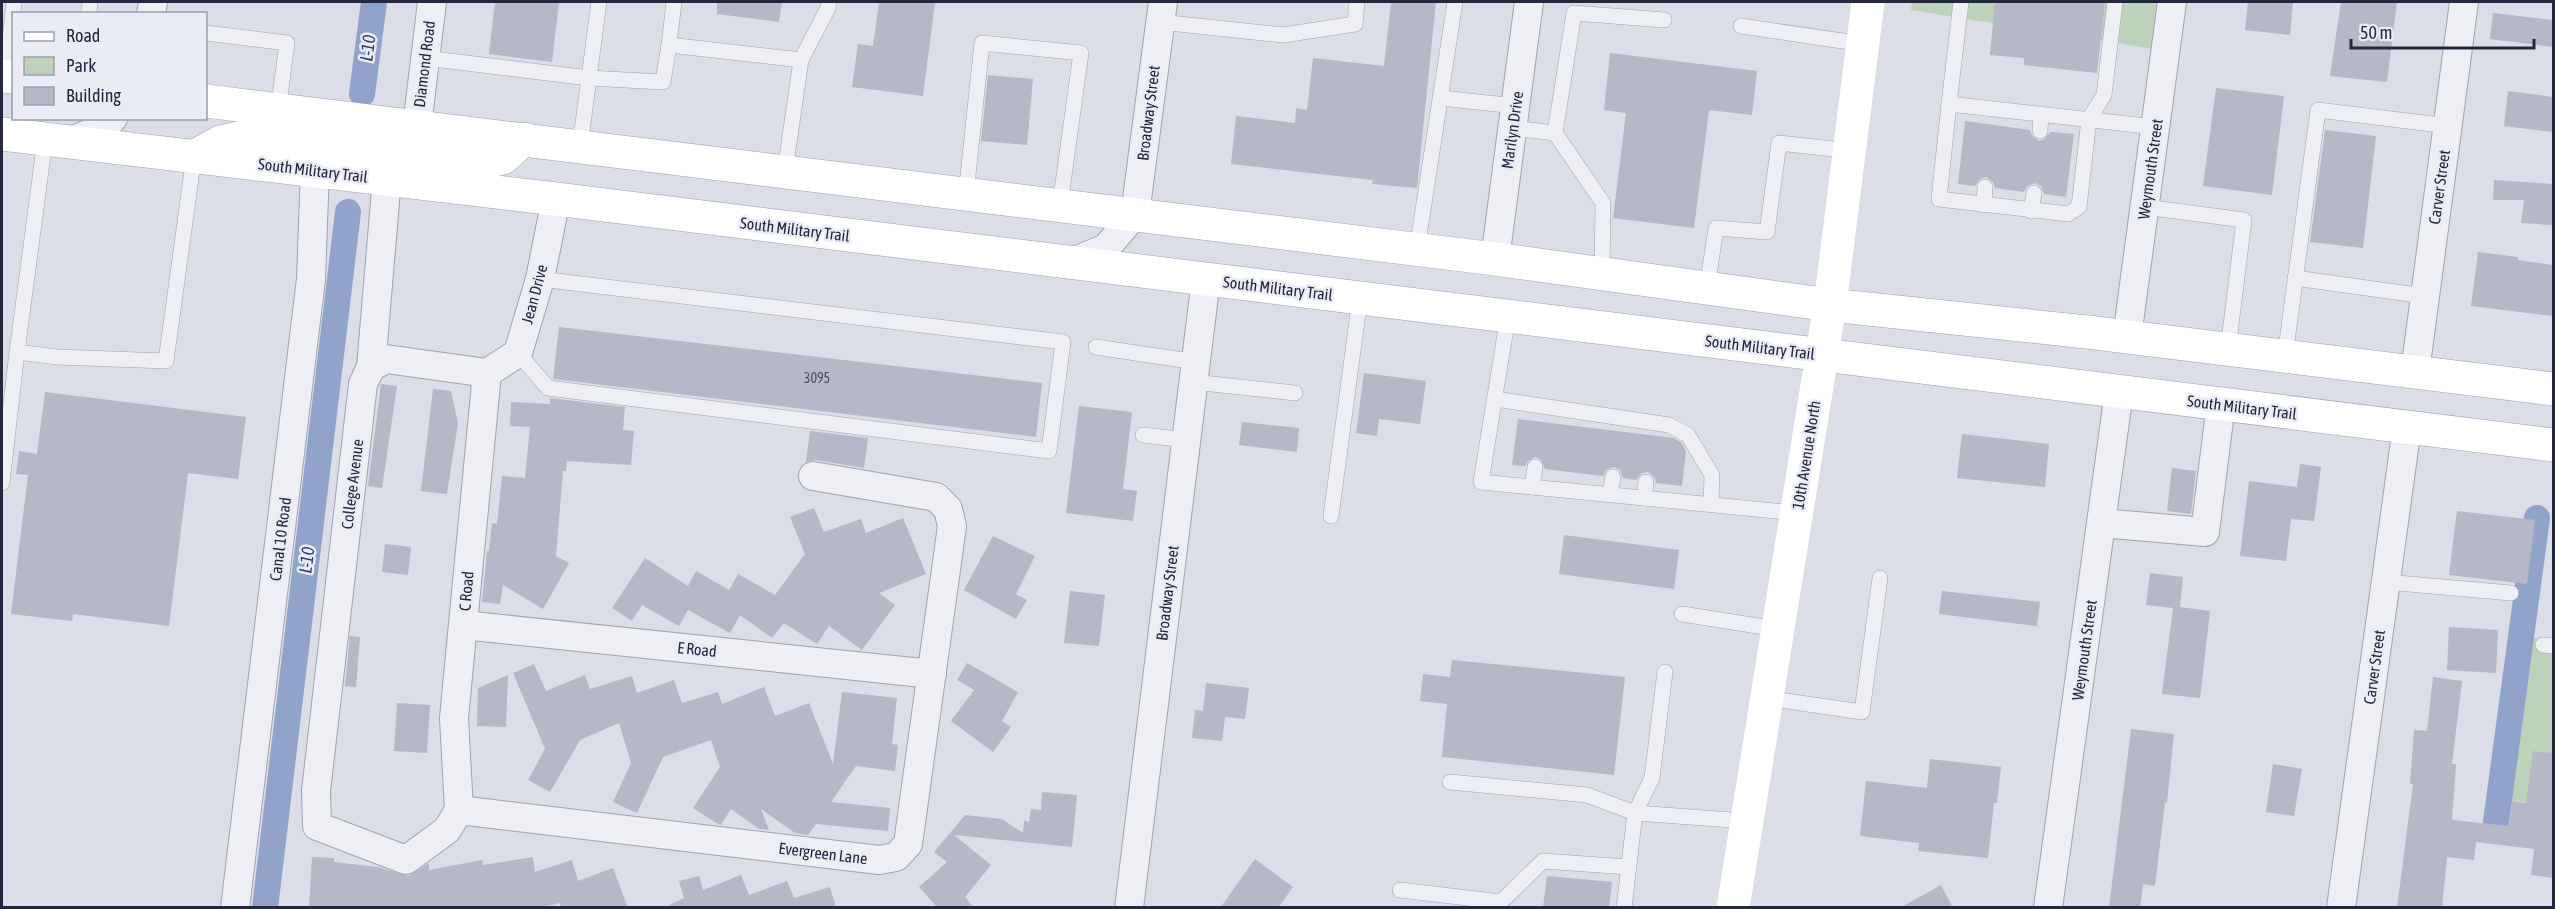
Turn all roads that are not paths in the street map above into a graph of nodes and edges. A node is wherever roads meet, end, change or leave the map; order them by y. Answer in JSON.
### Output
{"nodes":[{"id":1,"x":432,"y":2,"type":"edge"},
{"id":2,"x":599,"y":2,"type":"edge"},
{"id":3,"x":674,"y":2,"type":"edge"},
{"id":4,"x":829,"y":2,"type":"edge"},
{"id":5,"x":1357,"y":2,"type":"edge"},
{"id":6,"x":1455,"y":2,"type":"edge"},
{"id":7,"x":1529,"y":2,"type":"edge"},
{"id":8,"x":1868,"y":2,"type":"edge"},
{"id":9,"x":1961,"y":2,"type":"edge"},
{"id":10,"x":2115,"y":2,"type":"edge"},
{"id":11,"x":2172,"y":2,"type":"edge"},
{"id":12,"x":2464,"y":2,"type":"edge"},
{"id":13,"x":1161,"y":12,"type":"edge"},
{"id":14,"x":1664,"y":20,"type":"dead end"},
{"id":15,"x":12,"y":23,"type":"edge"},
{"id":16,"x":1742,"y":26,"type":"dead end"},
{"id":17,"x":207,"y":33,"type":"edge"},
{"id":18,"x":1863,"y":44,"type":"junction"},
{"id":19,"x":669,"y":45,"type":"junction"},
{"id":20,"x":425,"y":58,"type":"junction"},
{"id":21,"x":801,"y":60,"type":"junction"},
{"id":22,"x":7,"y":76,"type":"edge"},
{"id":23,"x":589,"y":78,"type":"junction"},
{"id":24,"x":1441,"y":98,"type":"junction"},
{"id":25,"x":207,"y":101,"type":"edge"},
{"id":26,"x":1949,"y":104,"type":"junction"},
{"id":27,"x":1994,"y":108,"type":"junction"},
{"id":28,"x":278,"y":111,"type":"junction"},
{"id":29,"x":2042,"y":114,"type":"junction"},
{"id":30,"x":1514,"y":117,"type":"junction"},
{"id":31,"x":2089,"y":119,"type":"junction"},
{"id":32,"x":111,"y":120,"type":"edge"},
{"id":33,"x":1992,"y":125,"type":"dead end"},
{"id":34,"x":417,"y":126,"type":"junction"},
{"id":35,"x":2155,"y":126,"type":"junction"},
{"id":36,"x":2448,"y":126,"type":"junction"},
{"id":37,"x":2040,"y":131,"type":"dead end"},
{"id":38,"x":1555,"y":133,"type":"junction"},
{"id":39,"x":2,"y":134,"type":"edge"},
{"id":40,"x":524,"y":139,"type":"junction"},
{"id":41,"x":56,"y":142,"type":"junction"},
{"id":42,"x":580,"y":146,"type":"junction"},
{"id":43,"x":1851,"y":151,"type":"junction"},
{"id":44,"x":194,"y":156,"type":"junction"},
{"id":45,"x":315,"y":170,"type":"junction"},
{"id":46,"x":785,"y":171,"type":"junction"},
{"id":47,"x":387,"y":178,"type":"junction"},
{"id":48,"x":1985,"y":188,"type":"dead end"},
{"id":49,"x":2034,"y":193,"type":"dead end"},
{"id":50,"x":966,"y":194,"type":"junction"},
{"id":51,"x":556,"y":199,"type":"junction"},
{"id":52,"x":1060,"y":205,"type":"junction"},
{"id":53,"x":1984,"y":205,"type":"junction"},
{"id":54,"x":2145,"y":207,"type":"junction"},
{"id":55,"x":2031,"y":211,"type":"junction"},
{"id":56,"x":1135,"y":214,"type":"junction"},
{"id":57,"x":1417,"y":249,"type":"junction"},
{"id":58,"x":1495,"y":259,"type":"junction"},
{"id":59,"x":1070,"y":263,"type":"junction"},
{"id":60,"x":1602,"y":274,"type":"junction"},
{"id":61,"x":2295,"y":278,"type":"junction"},
{"id":62,"x":540,"y":279,"type":"junction"},
{"id":63,"x":1206,"y":279,"type":"junction"},
{"id":64,"x":1707,"y":288,"type":"junction"},
{"id":65,"x":2424,"y":296,"type":"junction"},
{"id":66,"x":1360,"y":298,"type":"junction"},
{"id":67,"x":1830,"y":305,"type":"junction"},
{"id":68,"x":1508,"y":316,"type":"junction"},
{"id":69,"x":2127,"y":337,"type":"junction"},
{"id":70,"x":1096,"y":347,"type":"dead end"},
{"id":71,"x":2228,"y":349,"type":"junction"},
{"id":72,"x":16,"y":352,"type":"junction"},
{"id":73,"x":518,"y":353,"type":"junction"},
{"id":74,"x":1822,"y":355,"type":"junction"},
{"id":75,"x":2285,"y":357,"type":"junction"},
{"id":76,"x":371,"y":367,"type":"junction"},
{"id":77,"x":1195,"y":372,"type":"junction"},
{"id":78,"x":2415,"y":372,"type":"junction"},
{"id":79,"x":487,"y":374,"type":"junction"},
{"id":80,"x":2553,"y":389,"type":"edge"},
{"id":81,"x":2119,"y":392,"type":"junction"},
{"id":82,"x":1295,"y":393,"type":"dead end"},
{"id":83,"x":1495,"y":399,"type":"junction"},
{"id":84,"x":2221,"y":404,"type":"junction"},
{"id":85,"x":2407,"y":427,"type":"junction"},
{"id":86,"x":1143,"y":435,"type":"dead end"},
{"id":87,"x":1186,"y":440,"type":"junction"},
{"id":88,"x":2553,"y":445,"type":"edge"},
{"id":89,"x":1535,"y":467,"type":"dead end"},
{"id":90,"x":813,"y":476,"type":"dead end"},
{"id":91,"x":1613,"y":477,"type":"dead end"},
{"id":92,"x":1646,"y":482,"type":"dead end"},
{"id":93,"x":2,"y":483,"type":"edge"},
{"id":94,"x":1533,"y":487,"type":"junction"},
{"id":95,"x":1610,"y":495,"type":"junction"},
{"id":96,"x":1644,"y":498,"type":"junction"},
{"id":97,"x":1712,"y":504,"type":"junction"},
{"id":98,"x":1796,"y":513,"type":"junction"},
{"id":99,"x":1331,"y":516,"type":"dead end"},
{"id":100,"x":2101,"y":523,"type":"junction"},
{"id":101,"x":1880,"y":578,"type":"dead end"},
{"id":102,"x":2386,"y":582,"type":"junction"},
{"id":103,"x":2511,"y":593,"type":"dead end"},
{"id":104,"x":1682,"y":614,"type":"dead end"},
{"id":105,"x":463,"y":625,"type":"junction"},
{"id":106,"x":1777,"y":629,"type":"junction"},
{"id":107,"x":1665,"y":672,"type":"dead end"},
{"id":108,"x":932,"y":674,"type":"junction"},
{"id":109,"x":1766,"y":698,"type":"junction"},
{"id":110,"x":1450,"y":782,"type":"dead end"},
{"id":111,"x":459,"y":810,"type":"junction"},
{"id":112,"x":1635,"y":813,"type":"junction"},
{"id":113,"x":1746,"y":821,"type":"junction"},
{"id":114,"x":1628,"y":867,"type":"junction"},
{"id":115,"x":1400,"y":890,"type":"dead end"},
{"id":116,"x":235,"y":908,"type":"edge"},
{"id":117,"x":1129,"y":908,"type":"edge"},
{"id":118,"x":1624,"y":908,"type":"edge"},
{"id":119,"x":1733,"y":908,"type":"edge"},
{"id":120,"x":2048,"y":908,"type":"edge"},
{"id":121,"x":2342,"y":908,"type":"edge"}],
"edges":[{"from":1,"to":20,"type":"street","name":"Diamond Road"},
{"from":2,"to":23,"type":"lane"},
{"from":3,"to":19,"type":"lane"},
{"from":4,"to":21,"type":"lane"},
{"from":5,"to":13,"type":"lane"},
{"from":6,"to":24,"type":"lane"},
{"from":7,"to":30,"type":"street","name":"Marilyn Drive"},
{"from":8,"to":18,"type":"main road","name":"10th Avenue North"},
{"from":9,"to":26,"type":"lane"},
{"from":10,"to":31,"type":"lane"},
{"from":11,"to":35,"type":"street","name":"Weymouth Street"},
{"from":12,"to":36,"type":"street","name":"Carver Street"},
{"from":13,"to":56,"type":"street","name":"Broadway Street"},
{"from":14,"to":38,"type":"lane"},
{"from":15,"to":22,"type":"lane"},
{"from":16,"to":18,"type":"lane"},
{"from":17,"to":28,"type":"lane"},
{"from":18,"to":43,"type":"main road","name":"10th Avenue North"},
{"from":19,"to":21,"type":"lane"},
{"from":19,"to":23,"type":"lane"},
{"from":20,"to":23,"type":"lane"},
{"from":20,"to":34,"type":"street","name":"Diamond Road"},
{"from":21,"to":46,"type":"lane"},
{"from":23,"to":42,"type":"lane"},
{"from":24,"to":30,"type":"lane"},
{"from":24,"to":57,"type":"lane"},
{"from":25,"to":28,"type":"main road"},
{"from":26,"to":27,"type":"lane"},
{"from":26,"to":53,"type":"lane"},
{"from":27,"to":29,"type":"lane"},
{"from":27,"to":33,"type":"lane"},
{"from":28,"to":34,"type":"main road"},
{"from":29,"to":31,"type":"lane"},
{"from":29,"to":37,"type":"lane"},
{"from":30,"to":38,"type":"lane"},
{"from":30,"to":58,"type":"street","name":"Marilyn Drive"},
{"from":31,"to":35,"type":"lane"},
{"from":31,"to":55,"type":"lane"},
{"from":32,"to":41,"type":"street"},
{"from":34,"to":40,"type":"main road"},
{"from":35,"to":54,"type":"street","name":"Weymouth Street"},
{"from":36,"to":61,"type":"lane"},
{"from":36,"to":65,"type":"street","name":"Carver Street"},
{"from":38,"to":60,"type":"lane"},
{"from":39,"to":41,"type":"main road","name":"South Military Trail"},
{"from":40,"to":42,"type":"main road"},
{"from":40,"to":44,"type":"main road"},
{"from":41,"to":44,"type":"main road","name":"South Military Trail"},
{"from":41,"to":72,"type":"lane"},
{"from":42,"to":46,"type":"main road"},
{"from":43,"to":64,"type":"lane"},
{"from":43,"to":67,"type":"main road","name":"10th Avenue North"},
{"from":44,"to":45,"type":"main road","name":"South Military Trail"},
{"from":44,"to":72,"type":"lane"},
{"from":45,"to":47,"type":"main road","name":"South Military Trail"},
{"from":45,"to":116,"type":"street","name":"Canal 10 Road"},
{"from":46,"to":50,"type":"main road"},
{"from":47,"to":51,"type":"main road","name":"South Military Trail"},
{"from":47,"to":76,"type":"street","name":"College Avenue"},
{"from":48,"to":53,"type":"lane"},
{"from":49,"to":55,"type":"lane"},
{"from":50,"to":52,"type":"main road"},
{"from":50,"to":52,"type":"lane"},
{"from":51,"to":59,"type":"main road","name":"South Military Trail"},
{"from":51,"to":62,"type":"street","name":"Jean Drive"},
{"from":52,"to":56,"type":"main road"},
{"from":53,"to":55,"type":"lane"},
{"from":54,"to":69,"type":"street","name":"Weymouth Street"},
{"from":54,"to":71,"type":"lane"},
{"from":56,"to":57,"type":"main road"},
{"from":56,"to":59,"type":"street"},
{"from":57,"to":58,"type":"main road"},
{"from":58,"to":60,"type":"main road"},
{"from":59,"to":63,"type":"main road","name":"South Military Trail"},
{"from":60,"to":64,"type":"main road"},
{"from":61,"to":65,"type":"lane"},
{"from":61,"to":75,"type":"lane"},
{"from":62,"to":73,"type":"street","name":"Jean Drive"},
{"from":62,"to":73,"type":"lane"},
{"from":63,"to":66,"type":"main road","name":"South Military Trail"},
{"from":63,"to":77,"type":"street","name":"Broadway Street"},
{"from":64,"to":67,"type":"main road"},
{"from":65,"to":78,"type":"street","name":"Carver Street"},
{"from":66,"to":68,"type":"main road","name":"South Military Trail"},
{"from":66,"to":99,"type":"lane"},
{"from":67,"to":69,"type":"main road"},
{"from":67,"to":74,"type":"main road","name":"10th Avenue North"},
{"from":68,"to":74,"type":"main road","name":"South Military Trail"},
{"from":68,"to":83,"type":"lane"},
{"from":69,"to":71,"type":"main road"},
{"from":70,"to":77,"type":"lane"},
{"from":71,"to":75,"type":"main road"},
{"from":72,"to":93,"type":"lane"},
{"from":73,"to":79,"type":"street"},
{"from":74,"to":81,"type":"main road","name":"South Military Trail"},
{"from":74,"to":98,"type":"main road","name":"10th Avenue North"},
{"from":75,"to":78,"type":"main road"},
{"from":76,"to":79,"type":"street"},
{"from":76,"to":111,"type":"street","name":"College Avenue"},
{"from":77,"to":82,"type":"lane"},
{"from":77,"to":87,"type":"street","name":"Broadway Street"},
{"from":78,"to":80,"type":"main road"},
{"from":79,"to":105,"type":"street","name":"C Road"},
{"from":81,"to":84,"type":"main road","name":"South Military Trail"},
{"from":81,"to":100,"type":"street","name":"Weymouth Street"},
{"from":83,"to":94,"type":"lane"},
{"from":83,"to":97,"type":"lane"},
{"from":84,"to":85,"type":"main road","name":"South Military Trail"},
{"from":84,"to":100,"type":"street"},
{"from":85,"to":88,"type":"main road","name":"South Military Trail"},
{"from":85,"to":102,"type":"street","name":"Carver Street"},
{"from":86,"to":87,"type":"lane"},
{"from":87,"to":117,"type":"street","name":"Broadway Street"},
{"from":89,"to":94,"type":"lane"},
{"from":90,"to":108,"type":"street","name":"Evergreen Lane"},
{"from":91,"to":95,"type":"lane"},
{"from":92,"to":96,"type":"lane"},
{"from":94,"to":95,"type":"lane"},
{"from":95,"to":96,"type":"lane"},
{"from":96,"to":97,"type":"lane"},
{"from":97,"to":98,"type":"lane"},
{"from":98,"to":106,"type":"main road","name":"10th Avenue North"},
{"from":100,"to":120,"type":"street","name":"Weymouth Street"},
{"from":101,"to":109,"type":"lane"},
{"from":102,"to":103,"type":"lane"},
{"from":102,"to":121,"type":"street","name":"Carver Street"},
{"from":104,"to":106,"type":"lane"},
{"from":105,"to":108,"type":"street","name":"E Road"},
{"from":105,"to":111,"type":"street","name":"C Road"},
{"from":106,"to":109,"type":"main road","name":"10th Avenue North"},
{"from":107,"to":112,"type":"lane"},
{"from":108,"to":111,"type":"street","name":"Evergreen Lane"},
{"from":109,"to":113,"type":"main road","name":"10th Avenue North"},
{"from":110,"to":112,"type":"lane"},
{"from":112,"to":113,"type":"lane"},
{"from":112,"to":114,"type":"lane"},
{"from":113,"to":119,"type":"main road","name":"10th Avenue North"},
{"from":114,"to":115,"type":"lane"},
{"from":114,"to":118,"type":"lane"}]}
